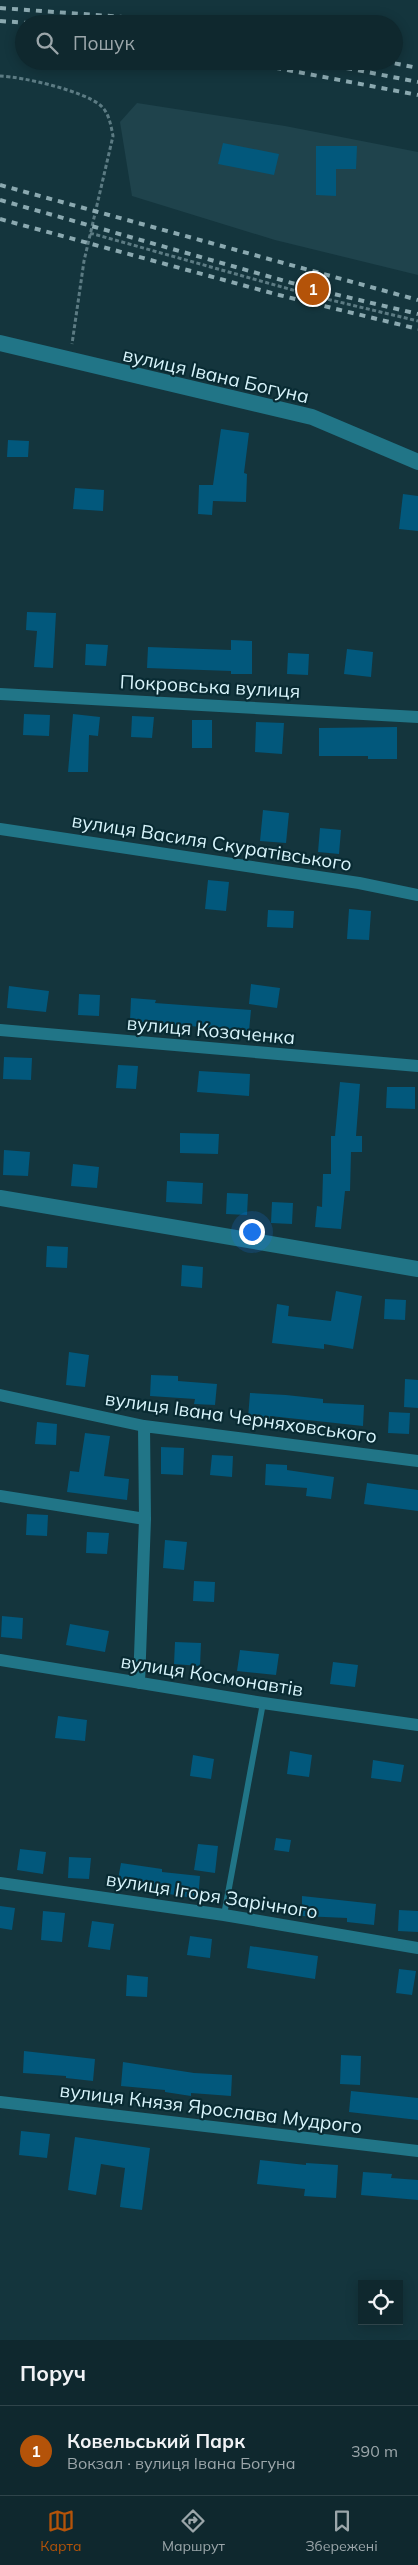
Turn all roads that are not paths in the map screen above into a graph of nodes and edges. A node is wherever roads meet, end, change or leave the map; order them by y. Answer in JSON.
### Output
{"nodes":[{"id":1,"x":0,"y":343,"type":"edge"},
{"id":2,"x":418,"y":462,"type":"edge"},
{"id":3,"x":0,"y":694,"type":"edge"},
{"id":4,"x":418,"y":717,"type":"edge"},
{"id":5,"x":0,"y":829,"type":"edge"},
{"id":6,"x":418,"y":895,"type":"edge"},
{"id":7,"x":0,"y":1030,"type":"edge"},
{"id":8,"x":418,"y":1066,"type":"edge"},
{"id":9,"x":0,"y":1198,"type":"edge"},
{"id":10,"x":418,"y":1269,"type":"edge"},
{"id":11,"x":0,"y":1395,"type":"edge"},
{"id":12,"x":144,"y":1426,"type":"junction"},
{"id":13,"x":418,"y":1461,"type":"edge"},
{"id":14,"x":0,"y":1496,"type":"edge"},
{"id":15,"x":144,"y":1519,"type":"junction"},
{"id":16,"x":0,"y":1660,"type":"edge"},
{"id":17,"x":139,"y":1683,"type":"junction"},
{"id":18,"x":263,"y":1703,"type":"junction"},
{"id":19,"x":418,"y":1725,"type":"edge"},
{"id":20,"x":0,"y":1883,"type":"edge"},
{"id":21,"x":224,"y":1915,"type":"junction"},
{"id":22,"x":418,"y":1948,"type":"edge"},
{"id":23,"x":0,"y":2102,"type":"edge"},
{"id":24,"x":418,"y":2151,"type":"edge"}],
"edges":[{"from":1,"to":2,"type":"street","name":"вулиця Івана Богуна"},
{"from":3,"to":4,"type":"street","name":"Покровська вулиця"},
{"from":5,"to":6,"type":"street","name":"вулиця Василя Скуратівського"},
{"from":7,"to":8,"type":"street","name":"вулиця Козаченка"},
{"from":9,"to":10,"type":"street"},
{"from":11,"to":12,"type":"street","name":"вулиця Івана Черняховського"},
{"from":12,"to":13,"type":"street","name":"вулиця Івана Черняховського"},
{"from":12,"to":15,"type":"street"},
{"from":14,"to":15,"type":"street"},
{"from":15,"to":17,"type":"street"},
{"from":16,"to":17,"type":"street","name":"вулиця Космонавтів"},
{"from":17,"to":18,"type":"street","name":"вулиця Космонавтів"},
{"from":18,"to":19,"type":"street","name":"вулиця Космонавтів"},
{"from":18,"to":21,"type":"lane"},
{"from":20,"to":21,"type":"street","name":"вулиця Ігоря Зарічного"},
{"from":21,"to":22,"type":"street","name":"вулиця Ігоря Зарічного"},
{"from":23,"to":24,"type":"street","name":"вулиця Князя Ярослава Мудрого"}]}
